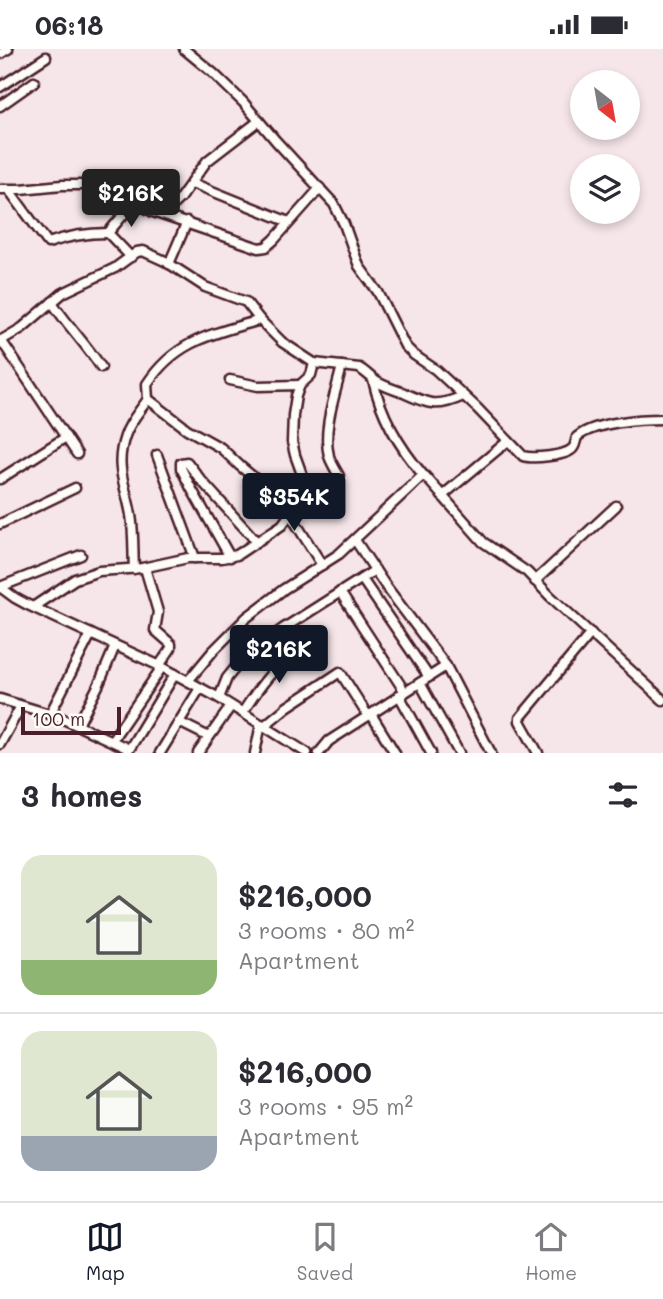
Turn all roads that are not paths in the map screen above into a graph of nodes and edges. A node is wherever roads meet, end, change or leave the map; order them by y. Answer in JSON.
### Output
{"nodes":[{"id":1,"x":8,"y":49,"type":"edge"},
{"id":2,"x":184,"y":49,"type":"edge"},
{"id":3,"x":0,"y":54,"type":"edge"},
{"id":4,"x":46,"y":57,"type":"dead end"},
{"id":5,"x":34,"y":82,"type":"dead end"},
{"id":6,"x":0,"y":87,"type":"edge"},
{"id":7,"x":0,"y":106,"type":"edge"},
{"id":8,"x":259,"y":121,"type":"junction"},
{"id":9,"x":192,"y":183,"type":"junction"},
{"id":10,"x":320,"y":188,"type":"junction"},
{"id":11,"x":4,"y":190,"type":"edge"},
{"id":12,"x":135,"y":201,"type":"junction"},
{"id":13,"x":163,"y":214,"type":"junction"},
{"id":14,"x":187,"y":222,"type":"junction"},
{"id":15,"x":289,"y":222,"type":"junction"},
{"id":16,"x":107,"y":233,"type":"junction"},
{"id":17,"x":131,"y":257,"type":"junction"},
{"id":18,"x":169,"y":264,"type":"junction"},
{"id":19,"x":52,"y":302,"type":"junction"},
{"id":20,"x":260,"y":320,"type":"junction"},
{"id":21,"x":1,"y":341,"type":"edge"},
{"id":22,"x":314,"y":363,"type":"junction"},
{"id":23,"x":342,"y":366,"type":"junction"},
{"id":24,"x":102,"y":367,"type":"dead end"},
{"id":25,"x":230,"y":380,"type":"dead end"},
{"id":26,"x":373,"y":380,"type":"junction"},
{"id":27,"x":300,"y":385,"type":"junction"},
{"id":28,"x":463,"y":396,"type":"junction"},
{"id":29,"x":148,"y":399,"type":"junction"},
{"id":30,"x":663,"y":419,"type":"edge"},
{"id":31,"x":66,"y":437,"type":"junction"},
{"id":32,"x":508,"y":441,"type":"junction"},
{"id":33,"x":77,"y":454,"type":"dead end"},
{"id":34,"x":157,"y":456,"type":"dead end"},
{"id":35,"x":340,"y":476,"type":"dead end"},
{"id":36,"x":424,"y":476,"type":"junction"},
{"id":37,"x":0,"y":479,"type":"edge"},
{"id":38,"x":75,"y":488,"type":"dead end"},
{"id":39,"x":442,"y":496,"type":"junction"},
{"id":40,"x":616,"y":506,"type":"dead end"},
{"id":41,"x":0,"y":512,"type":"edge"},
{"id":42,"x":292,"y":512,"type":"junction"},
{"id":43,"x":2,"y":523,"type":"edge"},
{"id":44,"x":355,"y":540,"type":"junction"},
{"id":45,"x":257,"y":542,"type":"junction"},
{"id":46,"x":81,"y":555,"type":"dead end"},
{"id":47,"x":230,"y":557,"type":"junction"},
{"id":48,"x":195,"y":558,"type":"junction"},
{"id":49,"x":322,"y":565,"type":"junction"},
{"id":50,"x":145,"y":568,"type":"junction"},
{"id":51,"x":134,"y":569,"type":"junction"},
{"id":52,"x":375,"y":570,"type":"junction"},
{"id":53,"x":362,"y":579,"type":"junction"},
{"id":54,"x":536,"y":581,"type":"junction"},
{"id":55,"x":0,"y":587,"type":"edge"},
{"id":56,"x":340,"y":592,"type":"junction"},
{"id":57,"x":33,"y":607,"type":"junction"},
{"id":58,"x":591,"y":633,"type":"junction"},
{"id":59,"x":90,"y":634,"type":"junction"},
{"id":60,"x":115,"y":646,"type":"junction"},
{"id":61,"x":303,"y":646,"type":"dead end"},
{"id":62,"x":160,"y":666,"type":"junction"},
{"id":63,"x":446,"y":666,"type":"junction"},
{"id":64,"x":175,"y":674,"type":"junction"},
{"id":65,"x":429,"y":677,"type":"junction"},
{"id":66,"x":188,"y":681,"type":"junction"},
{"id":67,"x":420,"y":683,"type":"junction"},
{"id":68,"x":200,"y":688,"type":"junction"},
{"id":69,"x":402,"y":694,"type":"junction"},
{"id":70,"x":219,"y":698,"type":"junction"},
{"id":71,"x":0,"y":699,"type":"edge"},
{"id":72,"x":663,"y":700,"type":"edge"},
{"id":73,"x":21,"y":706,"type":"junction"},
{"id":74,"x":231,"y":706,"type":"junction"},
{"id":75,"x":243,"y":712,"type":"junction"},
{"id":76,"x":50,"y":714,"type":"junction"},
{"id":77,"x":369,"y":715,"type":"junction"},
{"id":78,"x":179,"y":722,"type":"junction"},
{"id":79,"x":78,"y":725,"type":"junction"},
{"id":80,"x":263,"y":725,"type":"junction"},
{"id":81,"x":209,"y":737,"type":"junction"},
{"id":82,"x":112,"y":740,"type":"junction"},
{"id":83,"x":0,"y":744,"type":"edge"},
{"id":84,"x":128,"y":751,"type":"edge"},
{"id":85,"x":160,"y":753,"type":"edge"},
{"id":86,"x":198,"y":753,"type":"edge"},
{"id":87,"x":255,"y":753,"type":"edge"},
{"id":88,"x":307,"y":753,"type":"edge"},
{"id":89,"x":319,"y":753,"type":"edge"},
{"id":90,"x":395,"y":753,"type":"edge"},
{"id":91,"x":431,"y":753,"type":"edge"},
{"id":92,"x":459,"y":753,"type":"edge"},
{"id":93,"x":491,"y":753,"type":"edge"},
{"id":94,"x":538,"y":753,"type":"edge"}],
"edges":[{"from":1,"to":3,"type":"street"},
{"from":2,"to":8,"type":"street"},
{"from":4,"to":6,"type":"street"},
{"from":5,"to":7,"type":"street"},
{"from":8,"to":9,"type":"street"},
{"from":8,"to":10,"type":"street"},
{"from":9,"to":13,"type":"street"},
{"from":9,"to":15,"type":"street"},
{"from":10,"to":15,"type":"street"},
{"from":10,"to":28,"type":"street"},
{"from":11,"to":12,"type":"street"},
{"from":11,"to":16,"type":"street"},
{"from":12,"to":13,"type":"street"},
{"from":12,"to":16,"type":"street"},
{"from":13,"to":14,"type":"street"},
{"from":14,"to":15,"type":"street"},
{"from":14,"to":18,"type":"street"},
{"from":16,"to":17,"type":"street"},
{"from":17,"to":18,"type":"street"},
{"from":17,"to":19,"type":"street"},
{"from":18,"to":20,"type":"street"},
{"from":19,"to":21,"type":"street"},
{"from":19,"to":24,"type":"street"},
{"from":20,"to":22,"type":"street"},
{"from":20,"to":29,"type":"street"},
{"from":21,"to":31,"type":"street"},
{"from":22,"to":23,"type":"street"},
{"from":22,"to":27,"type":"street"},
{"from":23,"to":26,"type":"street"},
{"from":23,"to":35,"type":"street"},
{"from":25,"to":27,"type":"street"},
{"from":26,"to":28,"type":"street"},
{"from":26,"to":36,"type":"street"},
{"from":27,"to":42,"type":"street"},
{"from":28,"to":32,"type":"street"},
{"from":29,"to":42,"type":"street"},
{"from":29,"to":51,"type":"street"},
{"from":30,"to":32,"type":"street"},
{"from":31,"to":33,"type":"street"},
{"from":31,"to":37,"type":"street"},
{"from":32,"to":39,"type":"street"},
{"from":34,"to":48,"type":"street"},
{"from":36,"to":39,"type":"street"},
{"from":36,"to":44,"type":"street"},
{"from":38,"to":43,"type":"street"},
{"from":39,"to":54,"type":"street"},
{"from":40,"to":54,"type":"street"},
{"from":41,"to":43,"type":"street"},
{"from":42,"to":45,"type":"street"},
{"from":42,"to":49,"type":"street"},
{"from":44,"to":49,"type":"street"},
{"from":44,"to":52,"type":"street"},
{"from":45,"to":47,"type":"street"},
{"from":45,"to":47,"type":"street"},
{"from":46,"to":55,"type":"street"},
{"from":47,"to":48,"type":"street"},
{"from":48,"to":50,"type":"street"},
{"from":49,"to":66,"type":"street"},
{"from":50,"to":51,"type":"street"},
{"from":50,"to":62,"type":"street"},
{"from":51,"to":57,"type":"street"},
{"from":52,"to":53,"type":"street"},
{"from":52,"to":63,"type":"street"},
{"from":53,"to":56,"type":"street"},
{"from":53,"to":65,"type":"street"},
{"from":54,"to":58,"type":"street"},
{"from":55,"to":57,"type":"street"},
{"from":56,"to":69,"type":"street"},
{"from":56,"to":70,"type":"street"},
{"from":57,"to":59,"type":"street"},
{"from":58,"to":72,"type":"street"},
{"from":58,"to":94,"type":"street"},
{"from":59,"to":60,"type":"street"},
{"from":59,"to":76,"type":"street"},
{"from":60,"to":62,"type":"street"},
{"from":60,"to":79,"type":"street"},
{"from":61,"to":75,"type":"street"},
{"from":62,"to":64,"type":"street"},
{"from":62,"to":82,"type":"street"},
{"from":63,"to":65,"type":"street"},
{"from":63,"to":93,"type":"street"},
{"from":64,"to":66,"type":"street"},
{"from":64,"to":84,"type":"street"},
{"from":65,"to":67,"type":"street"},
{"from":66,"to":68,"type":"street"},
{"from":67,"to":69,"type":"street"},
{"from":67,"to":92,"type":"street"},
{"from":68,"to":70,"type":"street"},
{"from":68,"to":78,"type":"street"},
{"from":69,"to":77,"type":"street"},
{"from":69,"to":91,"type":"street"},
{"from":70,"to":74,"type":"street"},
{"from":71,"to":73,"type":"street"},
{"from":73,"to":76,"type":"street"},
{"from":73,"to":83,"type":"street"},
{"from":74,"to":75,"type":"street"},
{"from":74,"to":81,"type":"street"},
{"from":75,"to":80,"type":"street"},
{"from":76,"to":79,"type":"street"},
{"from":77,"to":80,"type":"street"},
{"from":77,"to":89,"type":"street"},
{"from":77,"to":90,"type":"street"},
{"from":78,"to":81,"type":"street"},
{"from":78,"to":85,"type":"street"},
{"from":79,"to":82,"type":"street"},
{"from":80,"to":87,"type":"street"},
{"from":80,"to":88,"type":"street"},
{"from":81,"to":86,"type":"street"},
{"from":82,"to":84,"type":"street"}]}
